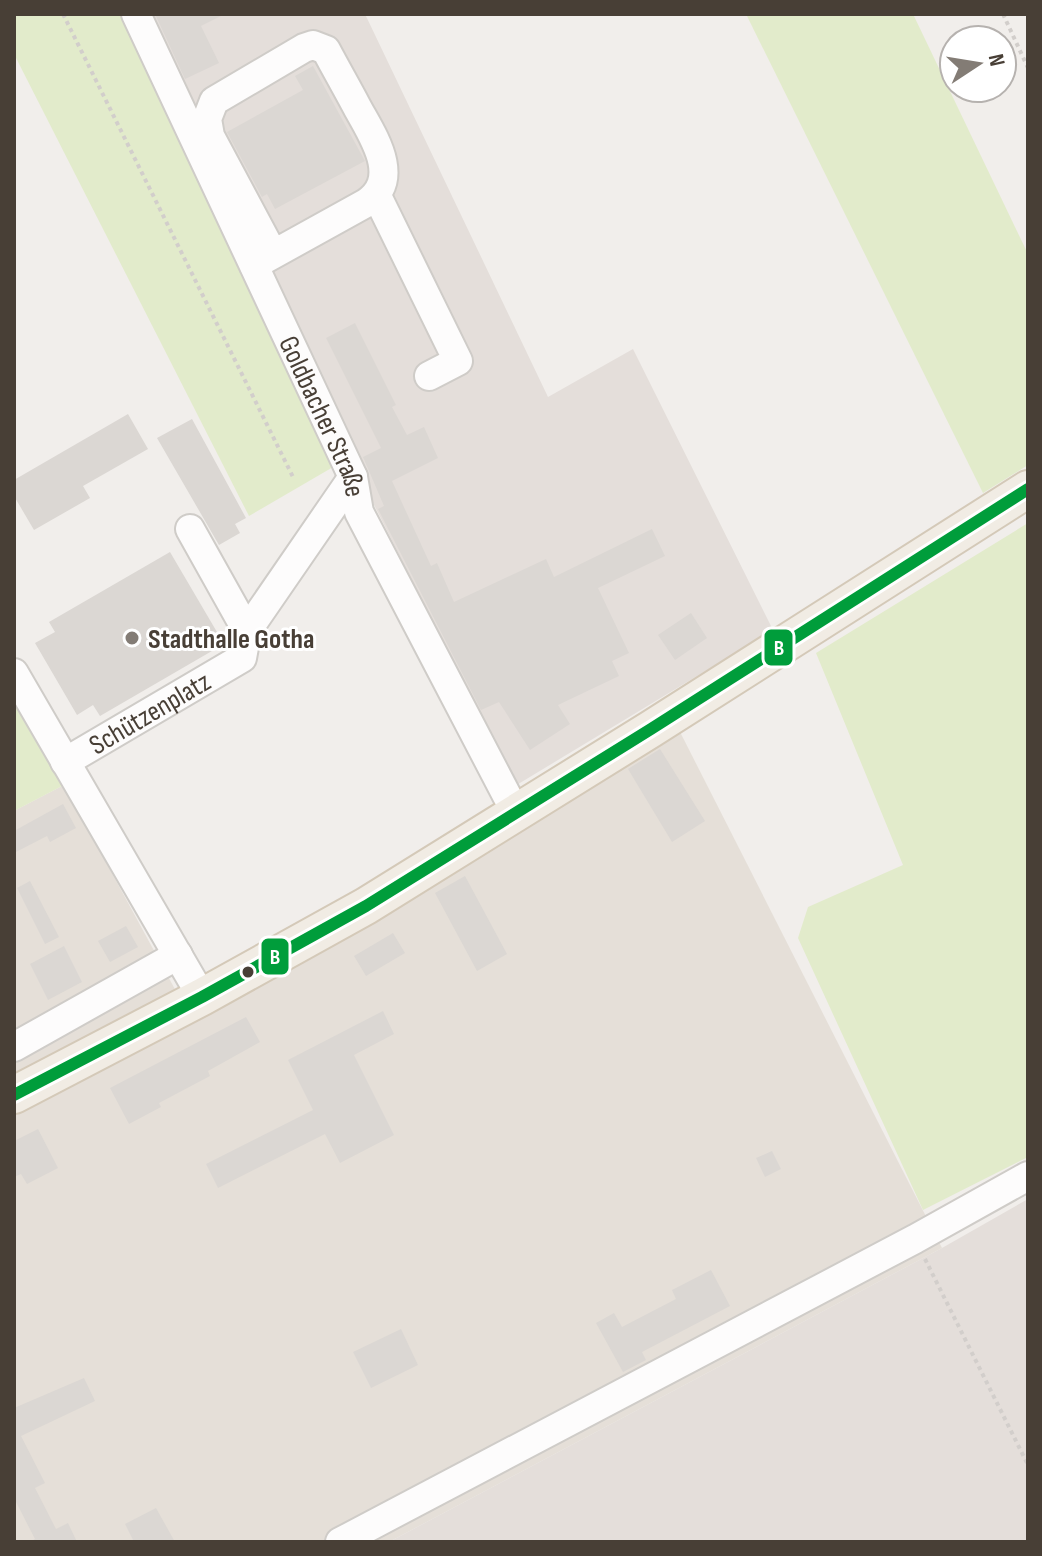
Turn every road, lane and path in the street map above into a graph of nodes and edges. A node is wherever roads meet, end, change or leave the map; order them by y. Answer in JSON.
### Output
{"nodes":[{"id":1,"x":63,"y":14,"type":"edge"},
{"id":2,"x":136,"y":14,"type":"edge"},
{"id":3,"x":1003,"y":14,"type":"edge"},
{"id":4,"x":1028,"y":68,"type":"edge"},
{"id":5,"x":377,"y":196,"type":"junction"},
{"id":6,"x":264,"y":259,"type":"junction"},
{"id":7,"x":429,"y":376,"type":"dead end"},
{"id":8,"x":293,"y":477,"type":"dead end"},
{"id":9,"x":353,"y":477,"type":"junction"},
{"id":10,"x":1028,"y":489,"type":"edge"},
{"id":11,"x":190,"y":529,"type":"dead end"},
{"id":12,"x":247,"y":631,"type":"junction"},
{"id":13,"x":14,"y":673,"type":"edge"},
{"id":14,"x":65,"y":762,"type":"junction"},
{"id":15,"x":516,"y":813,"type":"junction"},
{"id":16,"x":178,"y":955,"type":"junction"},
{"id":17,"x":202,"y":997,"type":"junction"},
{"id":18,"x":14,"y":1047,"type":"edge"},
{"id":19,"x":14,"y":1095,"type":"edge"},
{"id":20,"x":1028,"y":1176,"type":"edge"},
{"id":21,"x":915,"y":1239,"type":"junction"},
{"id":22,"x":1028,"y":1465,"type":"edge"},
{"id":23,"x":340,"y":1542,"type":"edge"}],
"edges":[{"from":1,"to":8,"type":"path"},
{"from":2,"to":6,"type":"street","name":"Goldbacher Straße"},
{"from":3,"to":4,"type":"path"},
{"from":5,"to":6,"type":"street"},
{"from":5,"to":6,"type":"street"},
{"from":5,"to":7,"type":"street"},
{"from":6,"to":9,"type":"street","name":"Goldbacher Straße"},
{"from":9,"to":12,"type":"street","name":"Schützenplatz"},
{"from":9,"to":15,"type":"street","name":"Goldbacher Straße"},
{"from":10,"to":15,"type":"main road"},
{"from":11,"to":12,"type":"street"},
{"from":12,"to":14,"type":"street","name":"Schützenplatz"},
{"from":13,"to":14,"type":"street"},
{"from":14,"to":16,"type":"street","name":"Schützenplatz"},
{"from":15,"to":17,"type":"main road"},
{"from":16,"to":17,"type":"street"},
{"from":16,"to":18,"type":"street"},
{"from":17,"to":19,"type":"main road"},
{"from":20,"to":21,"type":"street"},
{"from":21,"to":22,"type":"path"},
{"from":21,"to":23,"type":"street"}]}
